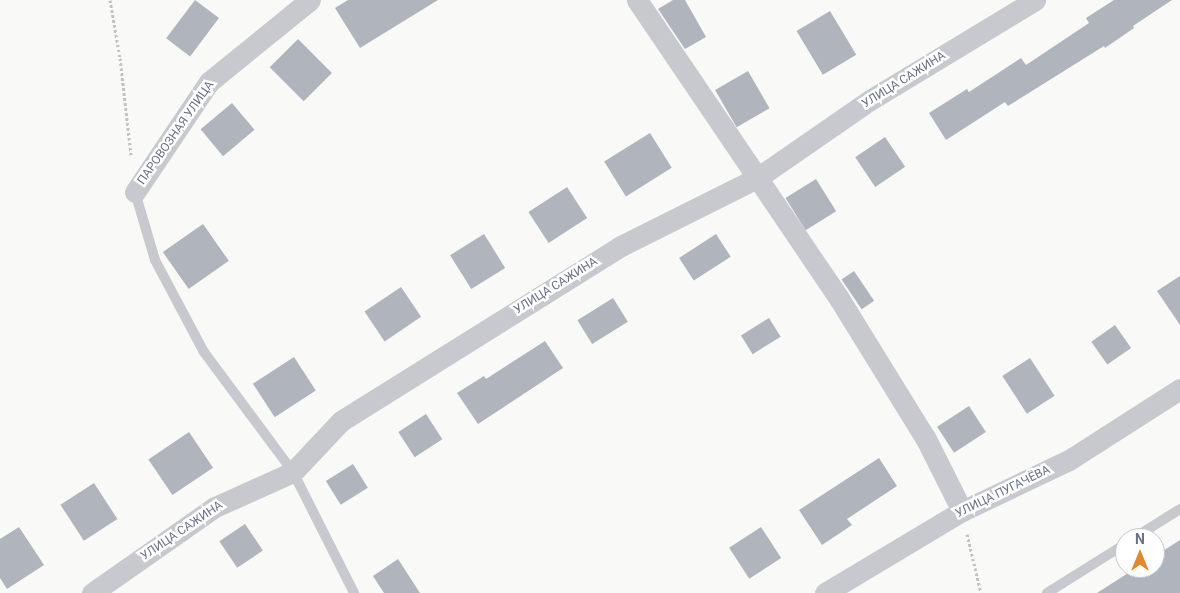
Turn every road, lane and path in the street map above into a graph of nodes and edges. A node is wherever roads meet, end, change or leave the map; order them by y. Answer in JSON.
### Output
{"nodes":[{"id":1,"x":110,"y":0,"type":"edge"},
{"id":2,"x":310,"y":0,"type":"edge"},
{"id":3,"x":637,"y":0,"type":"edge"},
{"id":4,"x":1035,"y":0,"type":"edge"},
{"id":5,"x":757,"y":178,"type":"junction"},
{"id":6,"x":135,"y":192,"type":"junction"},
{"id":7,"x":1180,"y":389,"type":"edge"},
{"id":8,"x":293,"y":472,"type":"junction"},
{"id":9,"x":1180,"y":509,"type":"edge"},
{"id":10,"x":962,"y":511,"type":"junction"},
{"id":11,"x":1150,"y":528,"type":"edge"},
{"id":12,"x":1115,"y":550,"type":"edge"},
{"id":13,"x":92,"y":593,"type":"edge"},
{"id":14,"x":354,"y":593,"type":"edge"},
{"id":15,"x":825,"y":593,"type":"edge"},
{"id":16,"x":981,"y":593,"type":"edge"},
{"id":17,"x":1047,"y":593,"type":"edge"}],
"edges":[{"from":1,"to":6,"type":"path"},
{"from":2,"to":6,"type":"street","name":"ПАРОВОЗНАЯ УЛИЦА"},
{"from":3,"to":5,"type":"street"},
{"from":4,"to":5,"type":"street","name":"УЛИЦА САЖИНА"},
{"from":5,"to":8,"type":"street","name":"УЛИЦА САЖИНА"},
{"from":5,"to":10,"type":"street"},
{"from":6,"to":8,"type":"lane"},
{"from":7,"to":10,"type":"street","name":"УЛИЦА ПУГАЧЁВА"},
{"from":8,"to":13,"type":"street","name":"УЛИЦА САЖИНА"},
{"from":8,"to":14,"type":"lane"},
{"from":9,"to":11,"type":"lane"},
{"from":10,"to":15,"type":"street","name":"УЛИЦА ПУГАЧЁВА"},
{"from":10,"to":16,"type":"path"},
{"from":12,"to":17,"type":"lane"}]}
